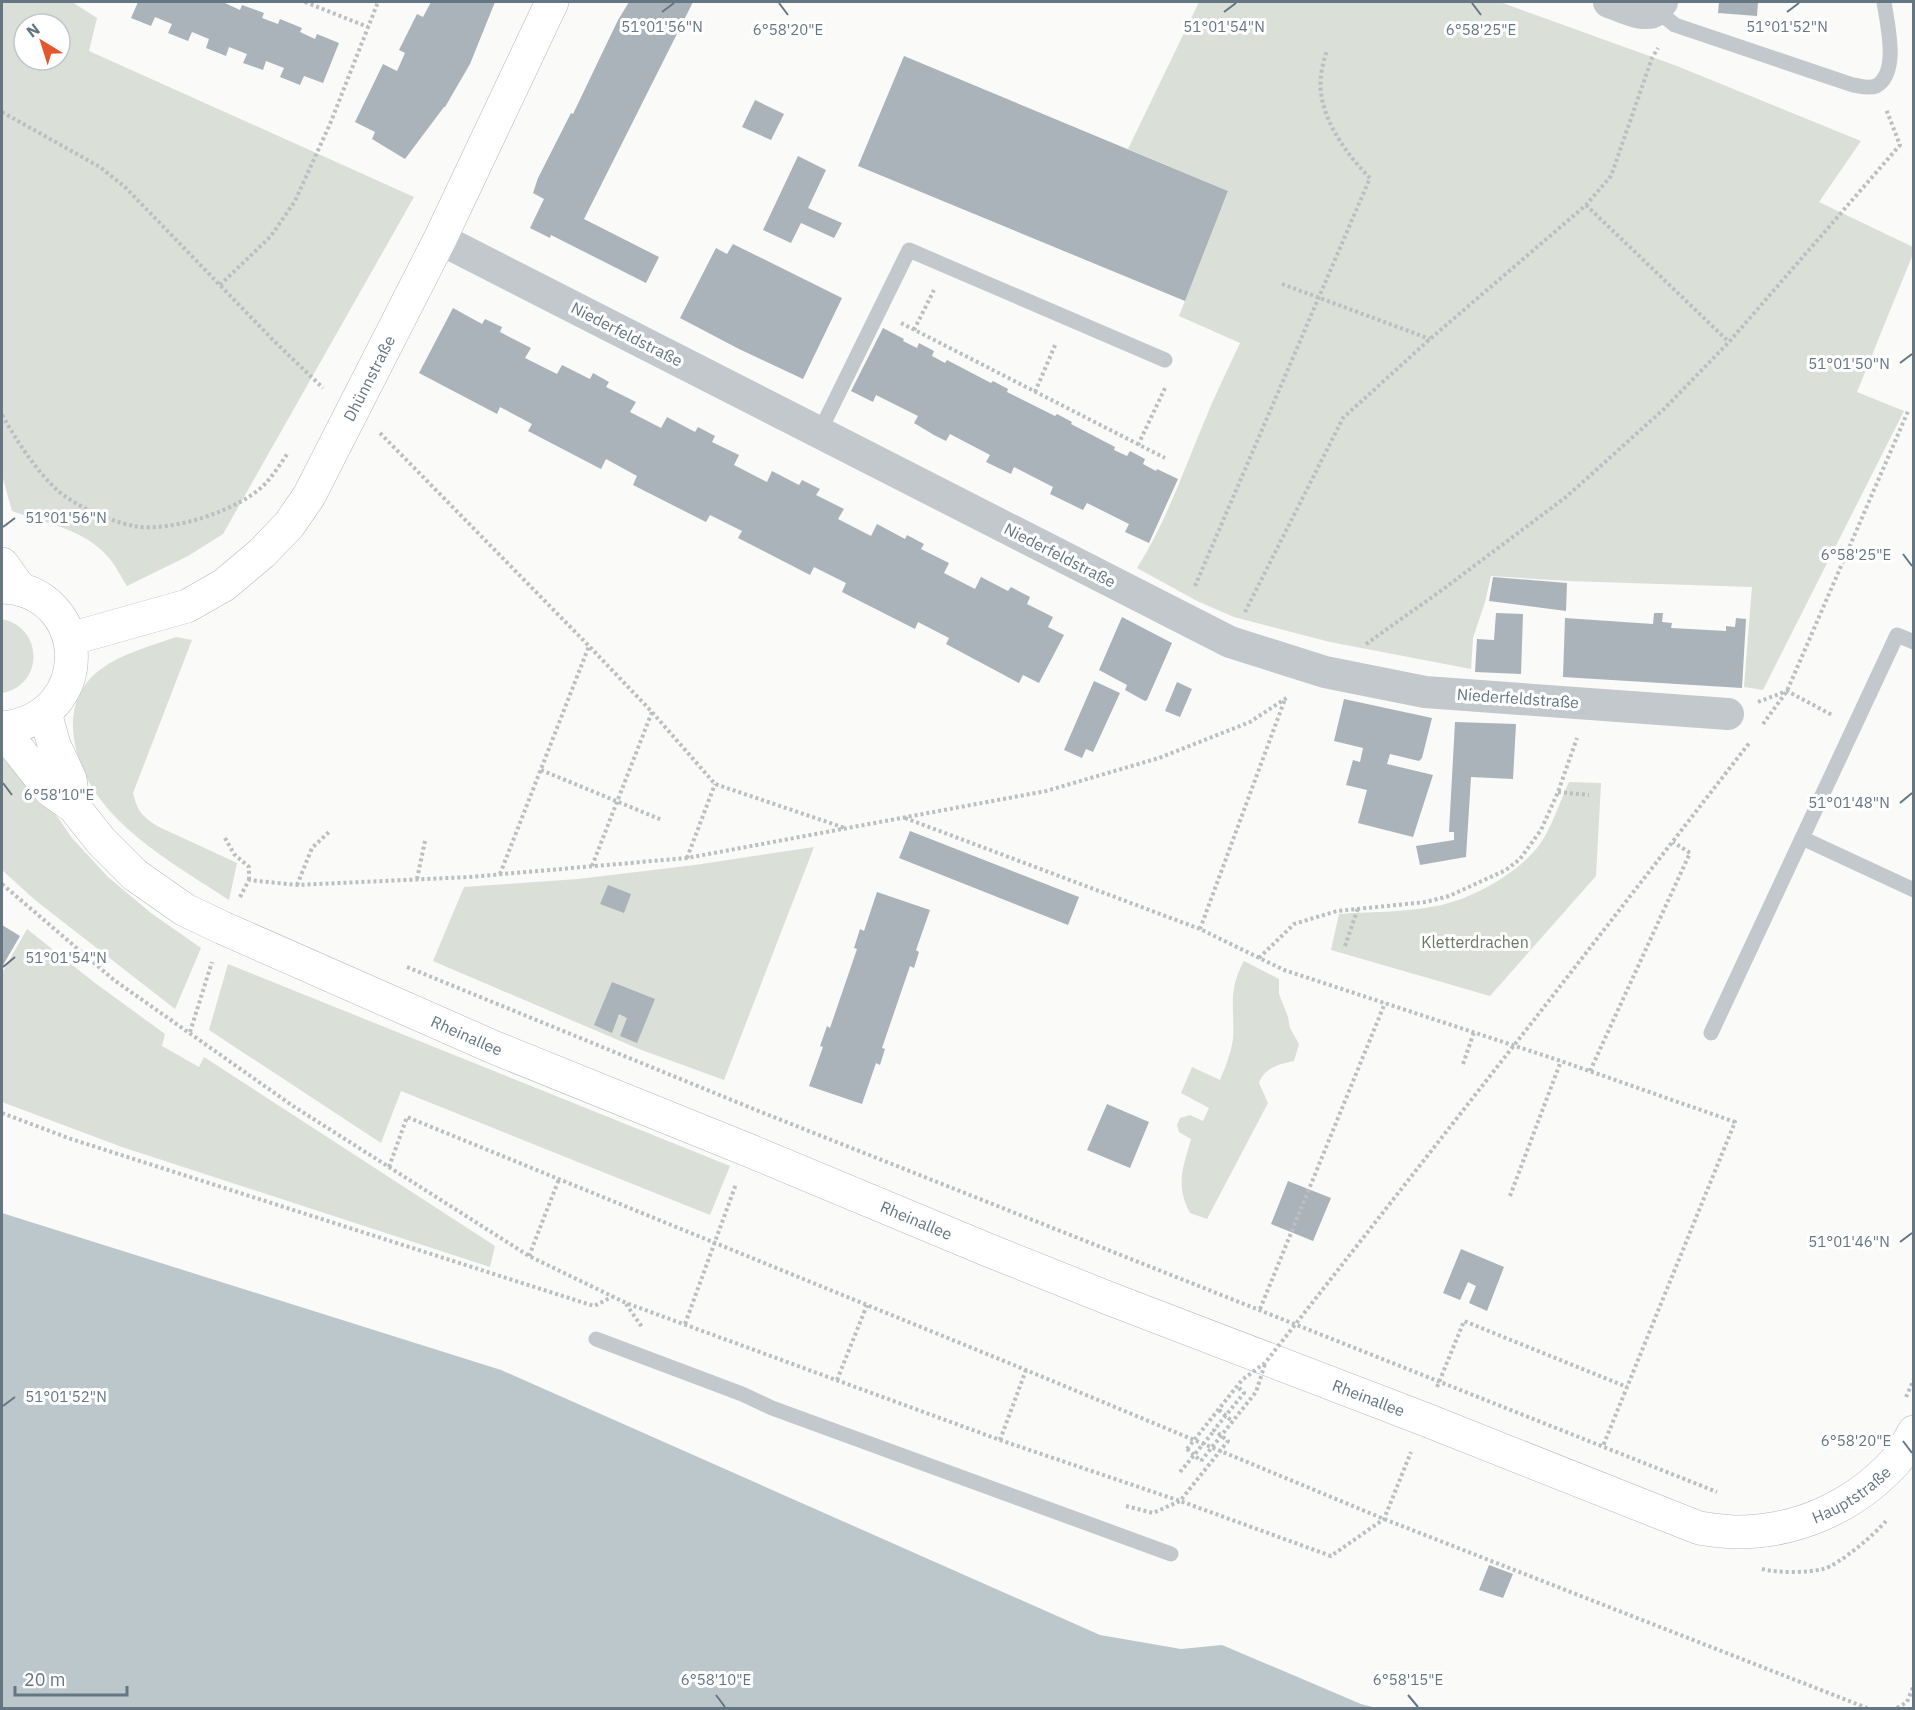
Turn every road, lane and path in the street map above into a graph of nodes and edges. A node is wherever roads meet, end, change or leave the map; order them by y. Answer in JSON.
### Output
{"nodes":[{"id":1,"x":305,"y":2,"type":"edge"},
{"id":2,"x":378,"y":2,"type":"edge"},
{"id":3,"x":552,"y":2,"type":"edge"},
{"id":4,"x":1609,"y":2,"type":"edge"},
{"id":5,"x":1884,"y":2,"type":"edge"},
{"id":6,"x":1664,"y":12,"type":"edge"},
{"id":7,"x":369,"y":27,"type":"junction"},
{"id":8,"x":1327,"y":50,"type":"dead end"},
{"id":9,"x":1876,"y":86,"type":"junction"},
{"id":10,"x":2,"y":112,"type":"edge"},
{"id":11,"x":1586,"y":205,"type":"junction"},
{"id":12,"x":440,"y":238,"type":"junction"},
{"id":13,"x":946,"y":266,"type":"junction"},
{"id":14,"x":1282,"y":284,"type":"dead end"},
{"id":15,"x":220,"y":285,"type":"junction"},
{"id":16,"x":1317,"y":298,"type":"junction"},
{"id":17,"x":879,"y":312,"type":"junction"},
{"id":18,"x":1067,"y":318,"type":"junction"},
{"id":19,"x":914,"y":330,"type":"junction"},
{"id":20,"x":1430,"y":339,"type":"junction"},
{"id":21,"x":1729,"y":342,"type":"junction"},
{"id":22,"x":1166,"y":360,"type":"joint"},
{"id":23,"x":1035,"y":392,"type":"junction"},
{"id":24,"x":354,"y":408,"type":"junction"},
{"id":25,"x":1908,"y":409,"type":"dead end"},
{"id":26,"x":2,"y":415,"type":"edge"},
{"id":27,"x":819,"y":432,"type":"junction"},
{"id":28,"x":1138,"y":445,"type":"junction"},
{"id":29,"x":289,"y":450,"type":"dead end"},
{"id":30,"x":1165,"y":458,"type":"dead end"},
{"id":31,"x":8,"y":580,"type":"edge"},
{"id":32,"x":1182,"y":617,"type":"junction"},
{"id":33,"x":70,"y":639,"type":"junction"},
{"id":34,"x":1230,"y":642,"type":"junction"},
{"id":35,"x":1914,"y":642,"type":"edge"},
{"id":36,"x":589,"y":646,"type":"junction"},
{"id":37,"x":1325,"y":672,"type":"junction"},
{"id":38,"x":1787,"y":691,"type":"junction"},
{"id":39,"x":1285,"y":699,"type":"junction"},
{"id":40,"x":1580,"y":703,"type":"junction"},
{"id":41,"x":45,"y":712,"type":"junction"},
{"id":42,"x":652,"y":712,"type":"junction"},
{"id":43,"x":1728,"y":714,"type":"joint"},
{"id":44,"x":1854,"y":726,"type":"junction"},
{"id":45,"x":2,"y":728,"type":"edge"},
{"id":46,"x":1760,"y":728,"type":"dead end"},
{"id":47,"x":1754,"y":737,"type":"dead end"},
{"id":48,"x":541,"y":770,"type":"junction"},
{"id":49,"x":715,"y":784,"type":"junction"},
{"id":50,"x":1558,"y":792,"type":"junction"},
{"id":51,"x":1589,"y":795,"type":"dead end"},
{"id":52,"x":617,"y":801,"type":"junction"},
{"id":53,"x":74,"y":807,"type":"junction"},
{"id":54,"x":904,"y":818,"type":"junction"},
{"id":55,"x":662,"y":820,"type":"dead end"},
{"id":56,"x":846,"y":828,"type":"junction"},
{"id":57,"x":329,"y":832,"type":"dead end"},
{"id":58,"x":225,"y":838,"type":"dead end"},
{"id":59,"x":1803,"y":838,"type":"junction"},
{"id":60,"x":425,"y":841,"type":"dead end"},
{"id":61,"x":1673,"y":842,"type":"junction"},
{"id":62,"x":687,"y":858,"type":"junction"},
{"id":63,"x":592,"y":866,"type":"junction"},
{"id":64,"x":500,"y":874,"type":"junction"},
{"id":65,"x":417,"y":879,"type":"junction"},
{"id":66,"x":249,"y":880,"type":"junction"},
{"id":67,"x":2,"y":884,"type":"edge"},
{"id":68,"x":297,"y":885,"type":"junction"},
{"id":69,"x":1914,"y":890,"type":"edge"},
{"id":70,"x":250,"y":902,"type":"dead end"},
{"id":71,"x":1358,"y":908,"type":"junction"},
{"id":72,"x":1200,"y":929,"type":"junction"},
{"id":73,"x":1345,"y":946,"type":"dead end"},
{"id":74,"x":1259,"y":958,"type":"junction"},
{"id":75,"x":398,"y":963,"type":"dead end"},
{"id":76,"x":1385,"y":1003,"type":"junction"},
{"id":77,"x":1474,"y":1032,"type":"junction"},
{"id":78,"x":1711,"y":1033,"type":"dead end"},
{"id":79,"x":1561,"y":1061,"type":"junction"},
{"id":80,"x":1463,"y":1064,"type":"dead end"},
{"id":81,"x":1590,"y":1071,"type":"junction"},
{"id":82,"x":2,"y":1113,"type":"edge"},
{"id":83,"x":389,"y":1167,"type":"junction"},
{"id":84,"x":559,"y":1179,"type":"junction"},
{"id":85,"x":734,"y":1191,"type":"dead end"},
{"id":86,"x":1510,"y":1196,"type":"dead end"},
{"id":87,"x":715,"y":1243,"type":"junction"},
{"id":88,"x":529,"y":1256,"type":"junction"},
{"id":89,"x":612,"y":1296,"type":"junction"},
{"id":90,"x":626,"y":1303,"type":"junction"},
{"id":91,"x":867,"y":1305,"type":"junction"},
{"id":92,"x":1260,"y":1309,"type":"junction"},
{"id":93,"x":685,"y":1324,"type":"junction"},
{"id":94,"x":645,"y":1331,"type":"dead end"},
{"id":95,"x":596,"y":1339,"type":"dead end"},
{"id":96,"x":1265,"y":1363,"type":"junction"},
{"id":97,"x":1026,"y":1370,"type":"junction"},
{"id":98,"x":1914,"y":1378,"type":"edge"},
{"id":99,"x":837,"y":1380,"type":"junction"},
{"id":100,"x":1439,"y":1380,"type":"junction"},
{"id":101,"x":1627,"y":1387,"type":"junction"},
{"id":102,"x":1244,"y":1393,"type":"dead end"},
{"id":103,"x":1905,"y":1399,"type":"dead end"},
{"id":104,"x":1219,"y":1410,"type":"junction"},
{"id":105,"x":1232,"y":1421,"type":"junction"},
{"id":106,"x":1214,"y":1430,"type":"junction"},
{"id":107,"x":1914,"y":1431,"type":"edge"},
{"id":108,"x":1000,"y":1440,"type":"junction"},
{"id":109,"x":1414,"y":1445,"type":"dead end"},
{"id":110,"x":1603,"y":1446,"type":"junction"},
{"id":111,"x":1221,"y":1451,"type":"junction"},
{"id":112,"x":1194,"y":1455,"type":"junction"},
{"id":113,"x":1180,"y":1472,"type":"dead end"},
{"id":114,"x":1719,"y":1493,"type":"dead end"},
{"id":115,"x":1180,"y":1501,"type":"junction"},
{"id":116,"x":1384,"y":1519,"type":"junction"},
{"id":117,"x":1804,"y":1522,"type":"joint"},
{"id":118,"x":1171,"y":1554,"type":"dead end"},
{"id":119,"x":1914,"y":1685,"type":"edge"},
{"id":120,"x":1867,"y":1708,"type":"edge"},
{"id":121,"x":1897,"y":1708,"type":"edge"}],
"edges":[{"from":1,"to":7,"type":"path"},
{"from":2,"to":7,"type":"path"},
{"from":3,"to":12,"type":"main road","name":"Dhünnstraße"},
{"from":4,"to":6,"type":"street"},
{"from":5,"to":9,"type":"lane"},
{"from":6,"to":9,"type":"lane"},
{"from":6,"to":11,"type":"path"},
{"from":7,"to":15,"type":"path"},
{"from":8,"to":16,"type":"path"},
{"from":9,"to":21,"type":"path"},
{"from":10,"to":15,"type":"path"},
{"from":11,"to":20,"type":"path"},
{"from":11,"to":21,"type":"path"},
{"from":12,"to":24,"type":"main road","name":"Dhünnstraße"},
{"from":12,"to":27,"type":"street","name":"Niederfeldstraße"},
{"from":13,"to":17,"type":"lane"},
{"from":13,"to":18,"type":"lane"},
{"from":13,"to":19,"type":"path"},
{"from":14,"to":16,"type":"path"},
{"from":15,"to":24,"type":"path"},
{"from":16,"to":20,"type":"path"},
{"from":16,"to":32,"type":"path"},
{"from":17,"to":19,"type":"path"},
{"from":17,"to":27,"type":"lane"},
{"from":18,"to":22,"type":"lane"},
{"from":18,"to":23,"type":"path"},
{"from":19,"to":23,"type":"path"},
{"from":20,"to":34,"type":"path"},
{"from":21,"to":37,"type":"path"},
{"from":22,"to":28,"type":"path"},
{"from":23,"to":28,"type":"path"},
{"from":24,"to":33,"type":"main road","name":"Dhünnstraße"},
{"from":24,"to":36,"type":"path"},
{"from":25,"to":38,"type":"path"},
{"from":26,"to":29,"type":"path"},
{"from":27,"to":32,"type":"street","name":"Niederfeldstraße"},
{"from":28,"to":30,"type":"path"},
{"from":31,"to":33,"type":"main road","name":"Rheinallee"},
{"from":32,"to":34,"type":"street","name":"Niederfeldstraße"},
{"from":33,"to":41,"type":"main road","name":"Rheinallee"},
{"from":34,"to":37,"type":"street","name":"Niederfeldstraße"},
{"from":35,"to":44,"type":"lane"},
{"from":36,"to":42,"type":"path"},
{"from":36,"to":48,"type":"path"},
{"from":37,"to":39,"type":"path"},
{"from":37,"to":40,"type":"street","name":"Niederfeldstraße"},
{"from":38,"to":43,"type":"path"},
{"from":38,"to":44,"type":"path"},
{"from":38,"to":46,"type":"path"},
{"from":39,"to":54,"type":"path"},
{"from":39,"to":72,"type":"path"},
{"from":40,"to":43,"type":"street","name":"Niederfeldstraße"},
{"from":40,"to":50,"type":"path"},
{"from":41,"to":45,"type":"main road","name":"Rheinallee"},
{"from":41,"to":53,"type":"main road","name":"Rheinallee"},
{"from":42,"to":49,"type":"path"},
{"from":42,"to":52,"type":"path"},
{"from":44,"to":59,"type":"lane"},
{"from":45,"to":53,"type":"main road","name":"Rheinallee"},
{"from":47,"to":61,"type":"path"},
{"from":48,"to":52,"type":"path"},
{"from":48,"to":64,"type":"path"},
{"from":49,"to":56,"type":"path"},
{"from":49,"to":62,"type":"path"},
{"from":50,"to":51,"type":"path"},
{"from":50,"to":71,"type":"path"},
{"from":52,"to":55,"type":"path"},
{"from":52,"to":63,"type":"path"},
{"from":53,"to":117,"type":"main road","name":"Rheinallee"},
{"from":54,"to":56,"type":"path"},
{"from":54,"to":72,"type":"path"},
{"from":56,"to":62,"type":"path"},
{"from":57,"to":68,"type":"path"},
{"from":58,"to":66,"type":"path"},
{"from":59,"to":69,"type":"lane"},
{"from":59,"to":78,"type":"lane"},
{"from":60,"to":65,"type":"path"},
{"from":61,"to":81,"type":"path"},
{"from":61,"to":96,"type":"path","bridge":true},
{"from":62,"to":63,"type":"path"},
{"from":63,"to":64,"type":"path"},
{"from":64,"to":65,"type":"path"},
{"from":65,"to":68,"type":"path"},
{"from":66,"to":68,"type":"path"},
{"from":66,"to":70,"type":"path"},
{"from":67,"to":83,"type":"path"},
{"from":71,"to":73,"type":"path"},
{"from":71,"to":74,"type":"path"},
{"from":72,"to":74,"type":"path"},
{"from":74,"to":76,"type":"path"},
{"from":75,"to":92,"type":"path"},
{"from":76,"to":77,"type":"path"},
{"from":76,"to":92,"type":"path"},
{"from":77,"to":79,"type":"path"},
{"from":77,"to":80,"type":"path"},
{"from":79,"to":81,"type":"path"},
{"from":79,"to":86,"type":"path"},
{"from":81,"to":101,"type":"path"},
{"from":82,"to":89,"type":"path"},
{"from":83,"to":84,"type":"path"},
{"from":83,"to":88,"type":"path"},
{"from":84,"to":87,"type":"path"},
{"from":84,"to":88,"type":"path"},
{"from":85,"to":87,"type":"path"},
{"from":87,"to":91,"type":"path"},
{"from":87,"to":93,"type":"path"},
{"from":88,"to":89,"type":"path"},
{"from":89,"to":90,"type":"path"},
{"from":90,"to":93,"type":"path"},
{"from":90,"to":94,"type":"path"},
{"from":91,"to":97,"type":"path"},
{"from":91,"to":99,"type":"path"},
{"from":92,"to":100,"type":"path"},
{"from":93,"to":99,"type":"path"},
{"from":95,"to":118,"type":"lane"},
{"from":96,"to":104,"type":"path","bridge":true},
{"from":96,"to":105,"type":"path","bridge":true},
{"from":97,"to":108,"type":"path"},
{"from":97,"to":111,"type":"path"},
{"from":98,"to":103,"type":"path"},
{"from":99,"to":108,"type":"path"},
{"from":100,"to":101,"type":"path"},
{"from":100,"to":110,"type":"path"},
{"from":101,"to":110,"type":"path"},
{"from":102,"to":106,"type":"path"},
{"from":104,"to":105,"type":"path","bridge":true},
{"from":104,"to":112,"type":"path","bridge":true},
{"from":105,"to":112,"type":"path","bridge":true},
{"from":106,"to":111,"type":"path"},
{"from":106,"to":112,"type":"path"},
{"from":107,"to":117,"type":"main road","name":"Hauptstraße"},
{"from":108,"to":115,"type":"path"},
{"from":109,"to":116,"type":"path"},
{"from":110,"to":114,"type":"path"},
{"from":111,"to":115,"type":"path"},
{"from":111,"to":116,"type":"path"},
{"from":112,"to":113,"type":"path"},
{"from":115,"to":116,"type":"path"},
{"from":116,"to":120,"type":"path"},
{"from":119,"to":121,"type":"path"}]}
